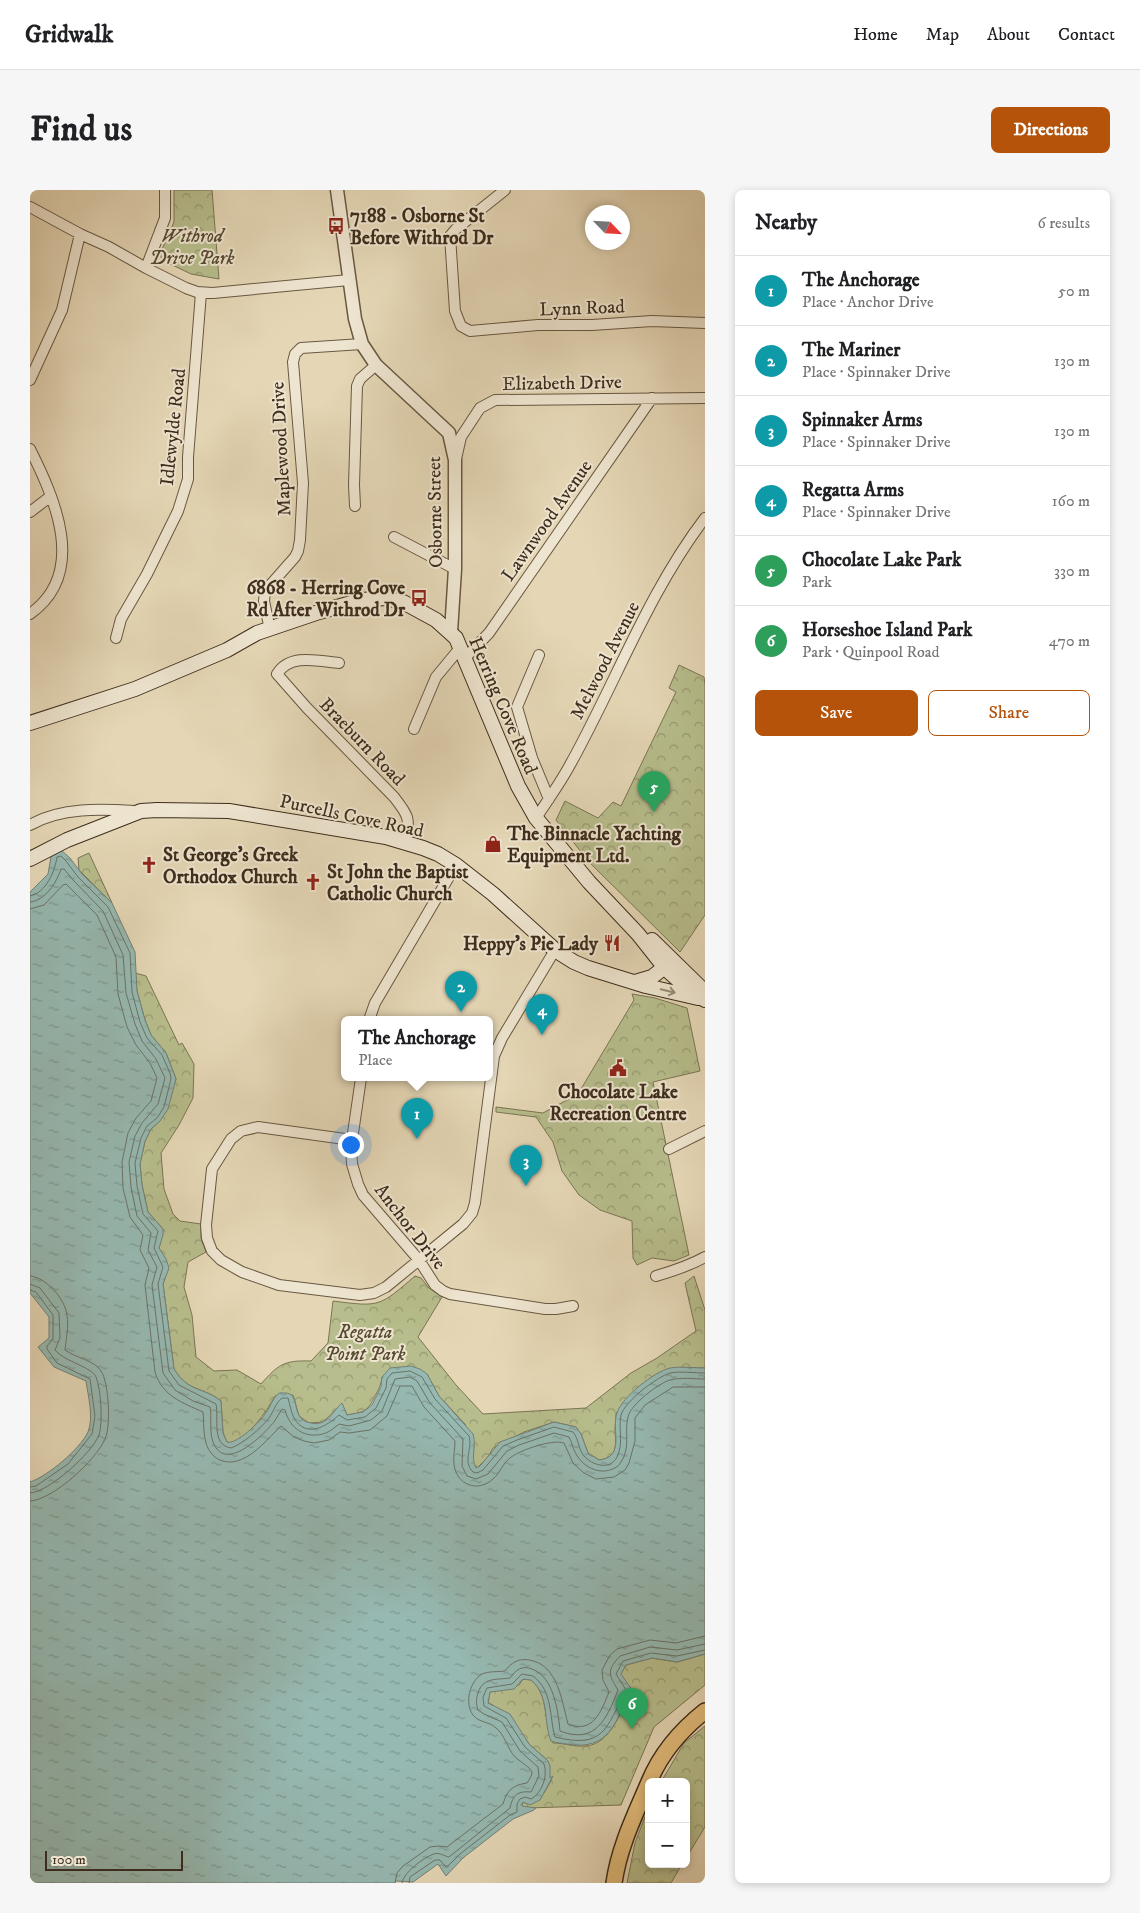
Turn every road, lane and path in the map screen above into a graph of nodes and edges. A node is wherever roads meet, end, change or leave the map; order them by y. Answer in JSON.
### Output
{"nodes":[{"id":1,"x":165,"y":190,"type":"edge"},
{"id":2,"x":337,"y":190,"type":"edge"},
{"id":3,"x":505,"y":190,"type":"edge"},
{"id":4,"x":30,"y":208,"type":"edge"},
{"id":5,"x":80,"y":234,"type":"junction"},
{"id":6,"x":146,"y":268,"type":"junction"},
{"id":7,"x":349,"y":280,"type":"junction"},
{"id":8,"x":201,"y":293,"type":"junction"},
{"id":9,"x":705,"y":323,"type":"edge"},
{"id":10,"x":362,"y":344,"type":"junction"},
{"id":11,"x":376,"y":365,"type":"junction"},
{"id":12,"x":30,"y":380,"type":"edge"},
{"id":13,"x":652,"y":398,"type":"junction"},
{"id":14,"x":705,"y":398,"type":"edge"},
{"id":15,"x":30,"y":449,"type":"edge"},
{"id":16,"x":455,"y":460,"type":"junction"},
{"id":17,"x":51,"y":496,"type":"junction"},
{"id":18,"x":355,"y":506,"type":"dead end"},
{"id":19,"x":30,"y":512,"type":"edge"},
{"id":20,"x":705,"y":518,"type":"edge"},
{"id":21,"x":394,"y":537,"type":"dead end"},
{"id":22,"x":455,"y":569,"type":"junction"},
{"id":23,"x":30,"y":614,"type":"edge"},
{"id":24,"x":270,"y":630,"type":"junction"},
{"id":25,"x":451,"y":632,"type":"junction"},
{"id":26,"x":116,"y":638,"type":"dead end"},
{"id":27,"x":462,"y":653,"type":"junction"},
{"id":28,"x":539,"y":655,"type":"dead end"},
{"id":29,"x":339,"y":663,"type":"dead end"},
{"id":30,"x":30,"y":723,"type":"edge"},
{"id":31,"x":414,"y":729,"type":"dead end"},
{"id":32,"x":548,"y":799,"type":"junction"},
{"id":33,"x":141,"y":811,"type":"junction"},
{"id":34,"x":536,"y":818,"type":"junction"},
{"id":35,"x":30,"y":824,"type":"edge"},
{"id":36,"x":406,"y":842,"type":"junction"},
{"id":37,"x":30,"y":859,"type":"edge"},
{"id":38,"x":456,"y":865,"type":"junction"},
{"id":39,"x":555,"y":950,"type":"junction"},
{"id":40,"x":669,"y":964,"type":"junction"},
{"id":41,"x":635,"y":982,"type":"junction"},
{"id":42,"x":704,"y":997,"type":"edge"},
{"id":43,"x":370,"y":1016,"type":"edge"},
{"id":44,"x":493,"y":1064,"type":"edge"},
{"id":45,"x":361,"y":1081,"type":"edge"},
{"id":46,"x":491,"y":1081,"type":"edge"},
{"id":47,"x":705,"y":1131,"type":"edge"},
{"id":48,"x":352,"y":1140,"type":"junction"},
{"id":49,"x":670,"y":1149,"type":"dead end"},
{"id":50,"x":705,"y":1257,"type":"edge"},
{"id":51,"x":419,"y":1260,"type":"junction"},
{"id":52,"x":656,"y":1276,"type":"dead end"},
{"id":53,"x":573,"y":1306,"type":"dead end"},
{"id":54,"x":705,"y":1710,"type":"edge"},
{"id":55,"x":651,"y":1778,"type":"edge"},
{"id":56,"x":645,"y":1791,"type":"edge"},
{"id":57,"x":614,"y":1883,"type":"edge"}],
"edges":[{"from":1,"to":6,"type":"street"},
{"from":2,"to":7,"type":"street","name":"Osborne Street"},
{"from":3,"to":9,"type":"street","name":"Lynn Road"},
{"from":4,"to":5,"type":"street"},
{"from":5,"to":6,"type":"street"},
{"from":5,"to":12,"type":"street"},
{"from":6,"to":8,"type":"street"},
{"from":7,"to":8,"type":"street"},
{"from":7,"to":10,"type":"street","name":"Osborne Street"},
{"from":8,"to":26,"type":"street","name":"Idlewylde Road"},
{"from":10,"to":11,"type":"street","name":"Osborne Street"},
{"from":10,"to":24,"type":"street","name":"Maplewood Drive"},
{"from":11,"to":16,"type":"street","name":"Osborne Street"},
{"from":11,"to":18,"type":"street"},
{"from":13,"to":14,"type":"street","name":"Elizabeth Drive"},
{"from":13,"to":16,"type":"street","name":"Elizabeth Drive"},
{"from":13,"to":27,"type":"street","name":"Lawnwood Avenue"},
{"from":15,"to":17,"type":"street"},
{"from":16,"to":22,"type":"street","name":"Osborne Street"},
{"from":17,"to":19,"type":"street"},
{"from":17,"to":23,"type":"street"},
{"from":20,"to":32,"type":"street","name":"Melwood Avenue"},
{"from":21,"to":22,"type":"street"},
{"from":22,"to":25,"type":"street","name":"Osborne Street"},
{"from":24,"to":25,"type":"main road","name":"Herring Cove Road"},
{"from":24,"to":30,"type":"main road","name":"Herring Cove Road"},
{"from":25,"to":27,"type":"main road","name":"Herring Cove Road"},
{"from":27,"to":31,"type":"street","name":"Lawnwood Avenue"},
{"from":27,"to":34,"type":"main road","name":"Herring Cove Road"},
{"from":28,"to":32,"type":"street"},
{"from":29,"to":36,"type":"street","name":"Braeburn Road"},
{"from":32,"to":34,"type":"street","name":"Melwood Avenue"},
{"from":33,"to":35,"type":"street"},
{"from":33,"to":36,"type":"main road","name":"Purcells Cove Road"},
{"from":33,"to":37,"type":"main road","name":"Purcells Cove Road"},
{"from":34,"to":40,"type":"main road","name":"Herring Cove Road"},
{"from":36,"to":38,"type":"main road","name":"Purcells Cove Road"},
{"from":38,"to":39,"type":"main road","name":"Purcells Cove Road"},
{"from":38,"to":43,"type":"street"},
{"from":39,"to":41,"type":"main road","name":"Purcells Cove Road"},
{"from":39,"to":44,"type":"street"},
{"from":40,"to":41,"type":"main road"},
{"from":40,"to":42,"type":"main road","name":"Herring Cove Road"},
{"from":41,"to":42,"type":"main road","name":"Purcells Cove Road","one_way":true},
{"from":45,"to":48,"type":"street","name":"Anchor Drive"},
{"from":46,"to":51,"type":"street"},
{"from":47,"to":49,"type":"street"},
{"from":48,"to":51,"type":"street","name":"Anchor Drive"},
{"from":48,"to":51,"type":"street"},
{"from":50,"to":52,"type":"street"},
{"from":51,"to":53,"type":"street","name":"Anchor Drive"},
{"from":54,"to":55,"type":"main road"},
{"from":56,"to":57,"type":"main road"}]}
